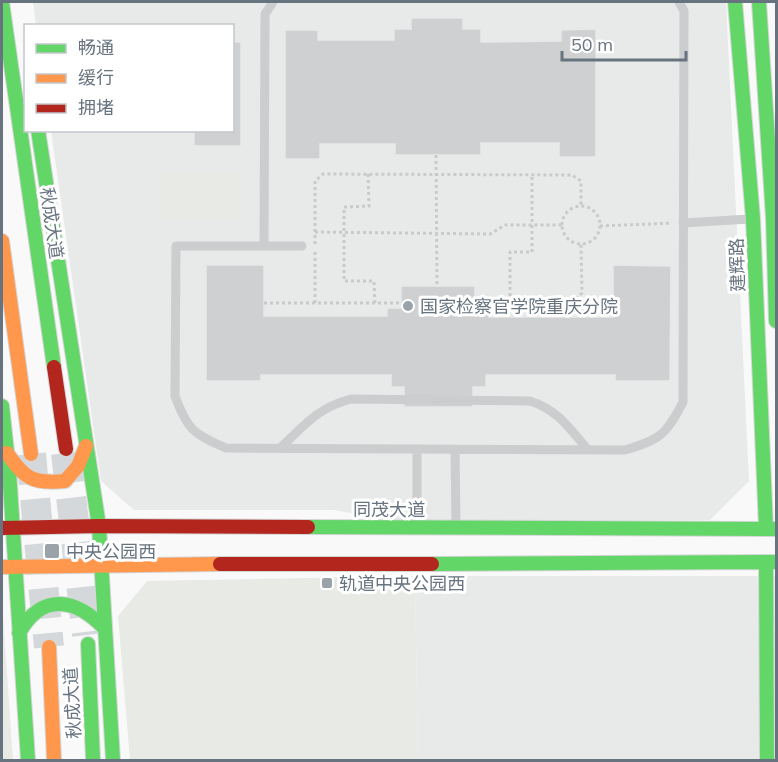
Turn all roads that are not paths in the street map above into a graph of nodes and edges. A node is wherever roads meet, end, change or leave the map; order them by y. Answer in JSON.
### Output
{"nodes":[{"id":1,"x":3,"y":2,"type":"edge"},
{"id":2,"x":273,"y":2,"type":"edge"},
{"id":3,"x":679,"y":2,"type":"edge"},
{"id":4,"x":735,"y":2,"type":"edge"},
{"id":5,"x":759,"y":2,"type":"edge"},
{"id":6,"x":24,"y":68,"type":"edge"},
{"id":7,"x":38,"y":132,"type":"edge"},
{"id":8,"x":753,"y":219,"type":"junction"},
{"id":9,"x":683,"y":223,"type":"junction"},
{"id":10,"x":2,"y":241,"type":"edge"},
{"id":11,"x":264,"y":246,"type":"junction"},
{"id":12,"x":302,"y":246,"type":"dead end"},
{"id":13,"x":777,"y":321,"type":"edge"},
{"id":14,"x":2,"y":406,"type":"edge"},
{"id":15,"x":86,"y":446,"type":"junction"},
{"id":16,"x":280,"y":448,"type":"junction"},
{"id":17,"x":66,"y":449,"type":"tunnel mouth"},
{"id":18,"x":417,"y":449,"type":"junction"},
{"id":19,"x":455,"y":449,"type":"junction"},
{"id":20,"x":588,"y":450,"type":"junction"},
{"id":21,"x":8,"y":453,"type":"junction"},
{"id":22,"x":31,"y":454,"type":"tunnel mouth"},
{"id":23,"x":99,"y":526,"type":"junction"},
{"id":24,"x":417,"y":527,"type":"junction"},
{"id":25,"x":456,"y":527,"type":"junction"},
{"id":26,"x":7,"y":528,"type":"edge"},
{"id":27,"x":771,"y":528,"type":"edge"},
{"id":28,"x":772,"y":562,"type":"edge"},
{"id":29,"x":101,"y":565,"type":"junction"},
{"id":30,"x":8,"y":567,"type":"edge"},
{"id":31,"x":105,"y":629,"type":"junction"},
{"id":32,"x":19,"y":633,"type":"junction"},
{"id":33,"x":87,"y":644,"type":"tunnel mouth"},
{"id":34,"x":49,"y":647,"type":"tunnel mouth"},
{"id":35,"x":28,"y":760,"type":"edge"},
{"id":36,"x":54,"y":760,"type":"edge"},
{"id":37,"x":93,"y":760,"type":"edge"},
{"id":38,"x":112,"y":760,"type":"edge"},
{"id":39,"x":766,"y":760,"type":"edge"}],
"edges":[{"from":1,"to":6,"type":"main road"},
{"from":1,"to":17,"type":"main road","name":"秋成大道"},
{"from":2,"to":11,"type":"lane"},
{"from":3,"to":9,"type":"lane"},
{"from":4,"to":8,"type":"main road","name":"建辉路"},
{"from":5,"to":13,"type":"main road","name":"建辉路"},
{"from":7,"to":15,"type":"main road"},
{"from":8,"to":9,"type":"lane"},
{"from":8,"to":27,"type":"main road","name":"建辉路"},
{"from":9,"to":20,"type":"lane"},
{"from":10,"to":22,"type":"main road"},
{"from":11,"to":12,"type":"lane"},
{"from":11,"to":16,"type":"lane"},
{"from":14,"to":21,"type":"main road"},
{"from":15,"to":21,"type":"main road"},
{"from":15,"to":23,"type":"main road"},
{"from":16,"to":18,"type":"lane"},
{"from":16,"to":20,"type":"lane"},
{"from":18,"to":19,"type":"lane"},
{"from":18,"to":24,"type":"lane"},
{"from":19,"to":20,"type":"lane"},
{"from":19,"to":25,"type":"lane"},
{"from":21,"to":26,"type":"main road"},
{"from":23,"to":24,"type":"main road","name":"同茂大道"},
{"from":23,"to":26,"type":"main road","name":"同茂大道"},
{"from":23,"to":29,"type":"main road"},
{"from":24,"to":25,"type":"main road","name":"同茂大道"},
{"from":25,"to":27,"type":"main road","name":"同茂大道"},
{"from":26,"to":30,"type":"main road"},
{"from":28,"to":29,"type":"main road"},
{"from":28,"to":39,"type":"main road"},
{"from":29,"to":30,"type":"main road"},
{"from":29,"to":31,"type":"main road"},
{"from":30,"to":32,"type":"main road"},
{"from":31,"to":32,"type":"main road"},
{"from":31,"to":38,"type":"main road"},
{"from":32,"to":35,"type":"main road"},
{"from":33,"to":37,"type":"main road","name":"秋成大道"},
{"from":34,"to":36,"type":"main road","name":"秋成大道"}]}
